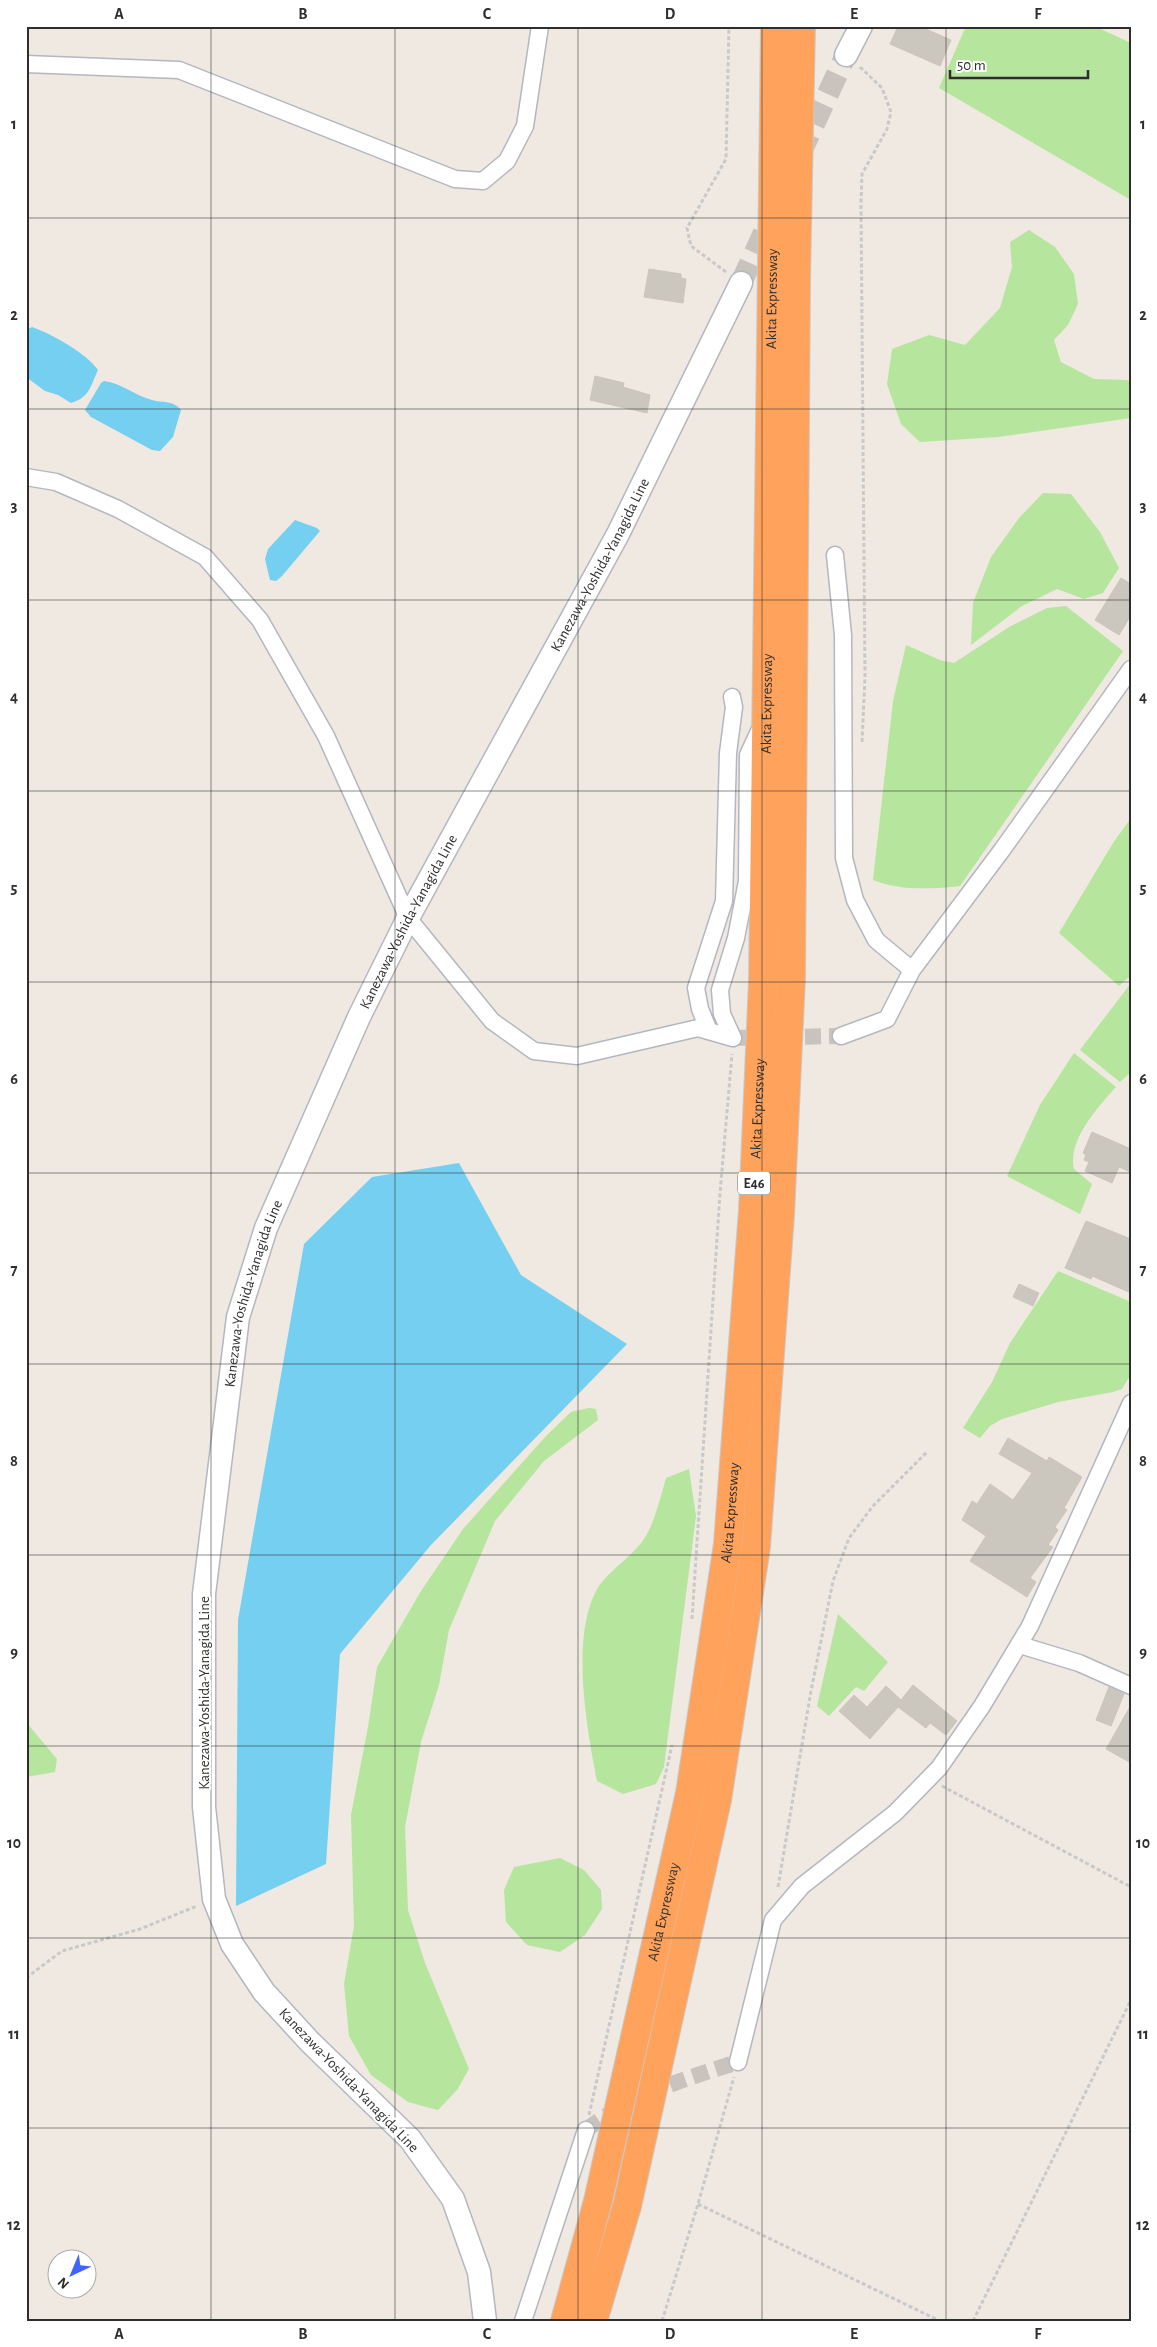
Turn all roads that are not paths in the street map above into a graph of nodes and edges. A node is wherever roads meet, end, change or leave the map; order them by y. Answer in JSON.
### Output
{"nodes":[{"id":1,"x":540,"y":26,"type":"edge"},
{"id":2,"x":775,"y":26,"type":"edge"},
{"id":3,"x":801,"y":26,"type":"edge"},
{"id":4,"x":861,"y":26,"type":"edge"},
{"id":5,"x":846,"y":55,"type":"tunnel mouth"},
{"id":6,"x":26,"y":64,"type":"edge"},
{"id":7,"x":741,"y":283,"type":"tunnel mouth"},
{"id":8,"x":26,"y":477,"type":"edge"},
{"id":9,"x":835,"y":555,"type":"dead end"},
{"id":10,"x":1131,"y":669,"type":"edge"},
{"id":11,"x":732,"y":697,"type":"dead end"},
{"id":12,"x":766,"y":716,"type":"junction"},
{"id":13,"x":408,"y":918,"type":"junction"},
{"id":14,"x":912,"y":970,"type":"junction"},
{"id":15,"x":709,"y":1031,"type":"junction"},
{"id":16,"x":841,"y":1036,"type":"tunnel mouth"},
{"id":17,"x":1131,"y":1403,"type":"edge"},
{"id":18,"x":1020,"y":1645,"type":"junction"},
{"id":19,"x":1131,"y":1686,"type":"edge"},
{"id":20,"x":738,"y":2062,"type":"road end"},
{"id":21,"x":586,"y":2130,"type":"tunnel mouth"},
{"id":22,"x":484,"y":2321,"type":"edge"},
{"id":23,"x":523,"y":2321,"type":"edge"},
{"id":24,"x":564,"y":2321,"type":"edge"},
{"id":25,"x":593,"y":2321,"type":"edge"}],
"edges":[{"from":1,"to":6,"type":"street"},
{"from":2,"to":12,"type":"highway","name":"Akita Expressway","number":"E46"},
{"from":3,"to":25,"type":"highway","name":"Akita Expressway","number":"E46"},
{"from":4,"to":5,"type":"main road"},
{"from":7,"to":13,"type":"main road","name":"Kanezawa-Yoshida-Yanagida Line"},
{"from":8,"to":13,"type":"street"},
{"from":9,"to":14,"type":"street"},
{"from":10,"to":14,"type":"street"},
{"from":11,"to":15,"type":"street"},
{"from":12,"to":15,"type":"street"},
{"from":12,"to":24,"type":"highway","name":"Akita Expressway","number":"E46"},
{"from":13,"to":15,"type":"street"},
{"from":13,"to":22,"type":"main road","name":"Kanezawa-Yoshida-Yanagida Line"},
{"from":14,"to":16,"type":"street"},
{"from":17,"to":18,"type":"street"},
{"from":18,"to":19,"type":"street"},
{"from":18,"to":20,"type":"street"},
{"from":21,"to":23,"type":"street"}]}
